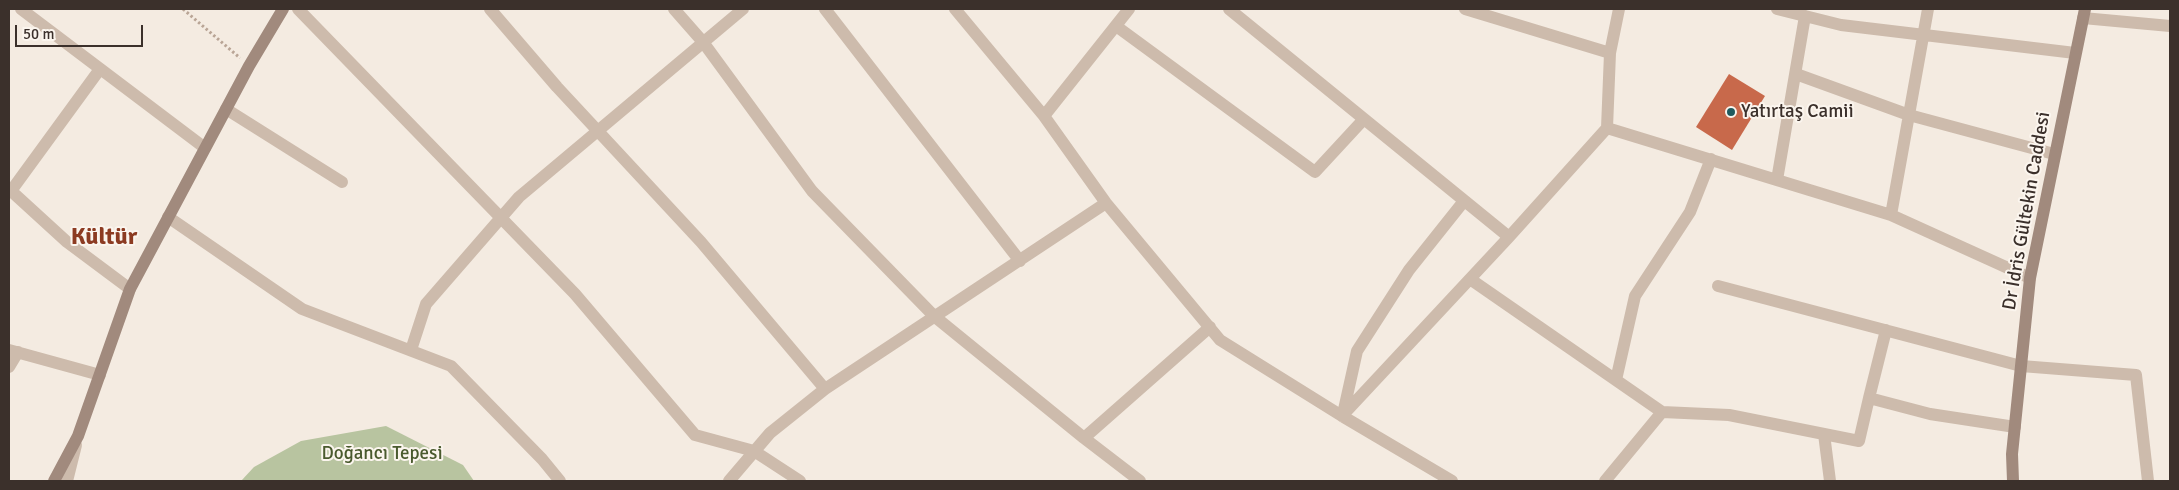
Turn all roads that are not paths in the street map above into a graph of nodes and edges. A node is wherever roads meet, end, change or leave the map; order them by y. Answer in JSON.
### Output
{"nodes":[{"id":1,"x":21,"y":9,"type":"edge"},
{"id":2,"x":283,"y":9,"type":"edge"},
{"id":3,"x":298,"y":9,"type":"edge"},
{"id":4,"x":674,"y":9,"type":"edge"},
{"id":5,"x":743,"y":9,"type":"edge"},
{"id":6,"x":825,"y":9,"type":"edge"},
{"id":7,"x":955,"y":9,"type":"edge"},
{"id":8,"x":1128,"y":9,"type":"edge"},
{"id":9,"x":1229,"y":9,"type":"edge"},
{"id":10,"x":1466,"y":9,"type":"edge"},
{"id":11,"x":1619,"y":9,"type":"edge"},
{"id":12,"x":1777,"y":9,"type":"edge"},
{"id":13,"x":1928,"y":9,"type":"edge"},
{"id":14,"x":494,"y":10,"type":"edge"},
{"id":15,"x":2084,"y":14,"type":"edge"},
{"id":16,"x":1805,"y":16,"type":"junction"},
{"id":17,"x":1116,"y":26,"type":"junction"},
{"id":18,"x":2170,"y":26,"type":"edge"},
{"id":19,"x":1923,"y":35,"type":"junction"},
{"id":20,"x":703,"y":42,"type":"junction"},
{"id":21,"x":2076,"y":53,"type":"junction"},
{"id":22,"x":1610,"y":54,"type":"junction"},
{"id":23,"x":100,"y":69,"type":"junction"},
{"id":24,"x":1796,"y":74,"type":"junction"},
{"id":25,"x":226,"y":110,"type":"junction"},
{"id":26,"x":1908,"y":115,"type":"junction"},
{"id":27,"x":1044,"y":116,"type":"junction"},
{"id":28,"x":1364,"y":119,"type":"junction"},
{"id":29,"x":1607,"y":128,"type":"junction"},
{"id":30,"x":598,"y":130,"type":"junction"},
{"id":31,"x":205,"y":148,"type":"junction"},
{"id":32,"x":2054,"y":154,"type":"junction"},
{"id":33,"x":1711,"y":159,"type":"junction"},
{"id":34,"x":1777,"y":180,"type":"junction"},
{"id":35,"x":342,"y":182,"type":"dead end"},
{"id":36,"x":10,"y":190,"type":"edge"},
{"id":37,"x":1464,"y":201,"type":"junction"},
{"id":38,"x":1106,"y":203,"type":"junction"},
{"id":39,"x":1891,"y":215,"type":"junction"},
{"id":40,"x":168,"y":217,"type":"junction"},
{"id":41,"x":501,"y":218,"type":"junction"},
{"id":42,"x":1509,"y":237,"type":"junction"},
{"id":43,"x":1020,"y":261,"type":"junction"},
{"id":44,"x":2030,"y":278,"type":"junction"},
{"id":45,"x":1470,"y":279,"type":"junction"},
{"id":46,"x":1718,"y":286,"type":"dead end"},
{"id":47,"x":130,"y":289,"type":"junction"},
{"id":48,"x":934,"y":316,"type":"junction"},
{"id":49,"x":1210,"y":327,"type":"junction"},
{"id":50,"x":1886,"y":330,"type":"junction"},
{"id":51,"x":411,"y":350,"type":"junction"},
{"id":52,"x":13,"y":351,"type":"edge"},
{"id":53,"x":2021,"y":366,"type":"junction"},
{"id":54,"x":9,"y":367,"type":"edge"},
{"id":55,"x":100,"y":375,"type":"junction"},
{"id":56,"x":1616,"y":380,"type":"junction"},
{"id":57,"x":825,"y":389,"type":"junction"},
{"id":58,"x":1869,"y":398,"type":"junction"},
{"id":59,"x":1662,"y":412,"type":"junction"},
{"id":60,"x":1342,"y":416,"type":"junction"},
{"id":61,"x":2015,"y":427,"type":"junction"},
{"id":62,"x":1824,"y":434,"type":"junction"},
{"id":63,"x":78,"y":436,"type":"junction"},
{"id":64,"x":1084,"y":438,"type":"junction"},
{"id":65,"x":754,"y":451,"type":"junction"},
{"id":66,"x":54,"y":481,"type":"edge"},
{"id":67,"x":67,"y":481,"type":"edge"},
{"id":68,"x":560,"y":481,"type":"edge"},
{"id":69,"x":729,"y":481,"type":"edge"},
{"id":70,"x":800,"y":481,"type":"edge"},
{"id":71,"x":1140,"y":481,"type":"edge"},
{"id":72,"x":1452,"y":481,"type":"edge"},
{"id":73,"x":1605,"y":481,"type":"edge"},
{"id":74,"x":1830,"y":481,"type":"edge"},
{"id":75,"x":2013,"y":481,"type":"edge"},
{"id":76,"x":2148,"y":481,"type":"edge"}],
"edges":[{"from":1,"to":23,"type":"street"},
{"from":2,"to":25,"type":"street"},
{"from":3,"to":41,"type":"street"},
{"from":4,"to":20,"type":"street"},
{"from":5,"to":20,"type":"street"},
{"from":6,"to":43,"type":"street"},
{"from":7,"to":27,"type":"street"},
{"from":8,"to":17,"type":"street"},
{"from":9,"to":28,"type":"street"},
{"from":10,"to":22,"type":"street"},
{"from":11,"to":22,"type":"street"},
{"from":12,"to":16,"type":"street"},
{"from":13,"to":19,"type":"street"},
{"from":14,"to":30,"type":"street"},
{"from":15,"to":18,"type":"street"},
{"from":15,"to":21,"type":"street","name":"Dr İdris Gültekin Caddesi"},
{"from":16,"to":19,"type":"street"},
{"from":16,"to":24,"type":"street"},
{"from":17,"to":27,"type":"street"},
{"from":17,"to":28,"type":"street"},
{"from":19,"to":21,"type":"street"},
{"from":19,"to":26,"type":"street"},
{"from":20,"to":30,"type":"street"},
{"from":20,"to":48,"type":"street"},
{"from":21,"to":32,"type":"street","name":"Dr İdris Gültekin Caddesi"},
{"from":22,"to":29,"type":"street"},
{"from":23,"to":31,"type":"street"},
{"from":23,"to":36,"type":"street"},
{"from":24,"to":26,"type":"street"},
{"from":24,"to":34,"type":"street"},
{"from":25,"to":31,"type":"street"},
{"from":25,"to":35,"type":"street"},
{"from":26,"to":32,"type":"street"},
{"from":26,"to":39,"type":"street"},
{"from":27,"to":38,"type":"street"},
{"from":28,"to":37,"type":"street"},
{"from":29,"to":33,"type":"street"},
{"from":29,"to":42,"type":"street"},
{"from":30,"to":41,"type":"street"},
{"from":30,"to":57,"type":"street"},
{"from":31,"to":40,"type":"street"},
{"from":32,"to":44,"type":"street","name":"Dr İdris Gültekin Caddesi"},
{"from":33,"to":34,"type":"street"},
{"from":33,"to":56,"type":"street"},
{"from":34,"to":39,"type":"street"},
{"from":36,"to":47,"type":"street"},
{"from":37,"to":42,"type":"street"},
{"from":37,"to":60,"type":"street"},
{"from":38,"to":43,"type":"street"},
{"from":38,"to":49,"type":"street"},
{"from":39,"to":44,"type":"street"},
{"from":40,"to":47,"type":"street"},
{"from":40,"to":51,"type":"street"},
{"from":41,"to":51,"type":"street"},
{"from":41,"to":65,"type":"street"},
{"from":42,"to":45,"type":"street"},
{"from":43,"to":48,"type":"street"},
{"from":44,"to":53,"type":"street","name":"Dr İdris Gültekin Caddesi"},
{"from":45,"to":56,"type":"street"},
{"from":45,"to":60,"type":"street"},
{"from":46,"to":50,"type":"street"},
{"from":47,"to":55,"type":"street"},
{"from":48,"to":57,"type":"street"},
{"from":48,"to":64,"type":"street"},
{"from":49,"to":60,"type":"street"},
{"from":49,"to":64,"type":"street"},
{"from":50,"to":53,"type":"street"},
{"from":50,"to":58,"type":"street"},
{"from":51,"to":68,"type":"street"},
{"from":52,"to":54,"type":"street"},
{"from":52,"to":55,"type":"street"},
{"from":53,"to":61,"type":"street","name":"Dr İdris Gültekin Caddesi"},
{"from":53,"to":76,"type":"street"},
{"from":55,"to":63,"type":"street"},
{"from":56,"to":59,"type":"street"},
{"from":57,"to":65,"type":"street"},
{"from":58,"to":61,"type":"street"},
{"from":58,"to":62,"type":"street"},
{"from":59,"to":62,"type":"street"},
{"from":59,"to":73,"type":"street"},
{"from":60,"to":72,"type":"street"},
{"from":61,"to":75,"type":"street","name":"Dr İdris Gültekin Caddesi"},
{"from":62,"to":74,"type":"street"},
{"from":63,"to":66,"type":"street"},
{"from":63,"to":67,"type":"street"},
{"from":64,"to":71,"type":"street"},
{"from":65,"to":69,"type":"street"},
{"from":65,"to":70,"type":"street"}]}
